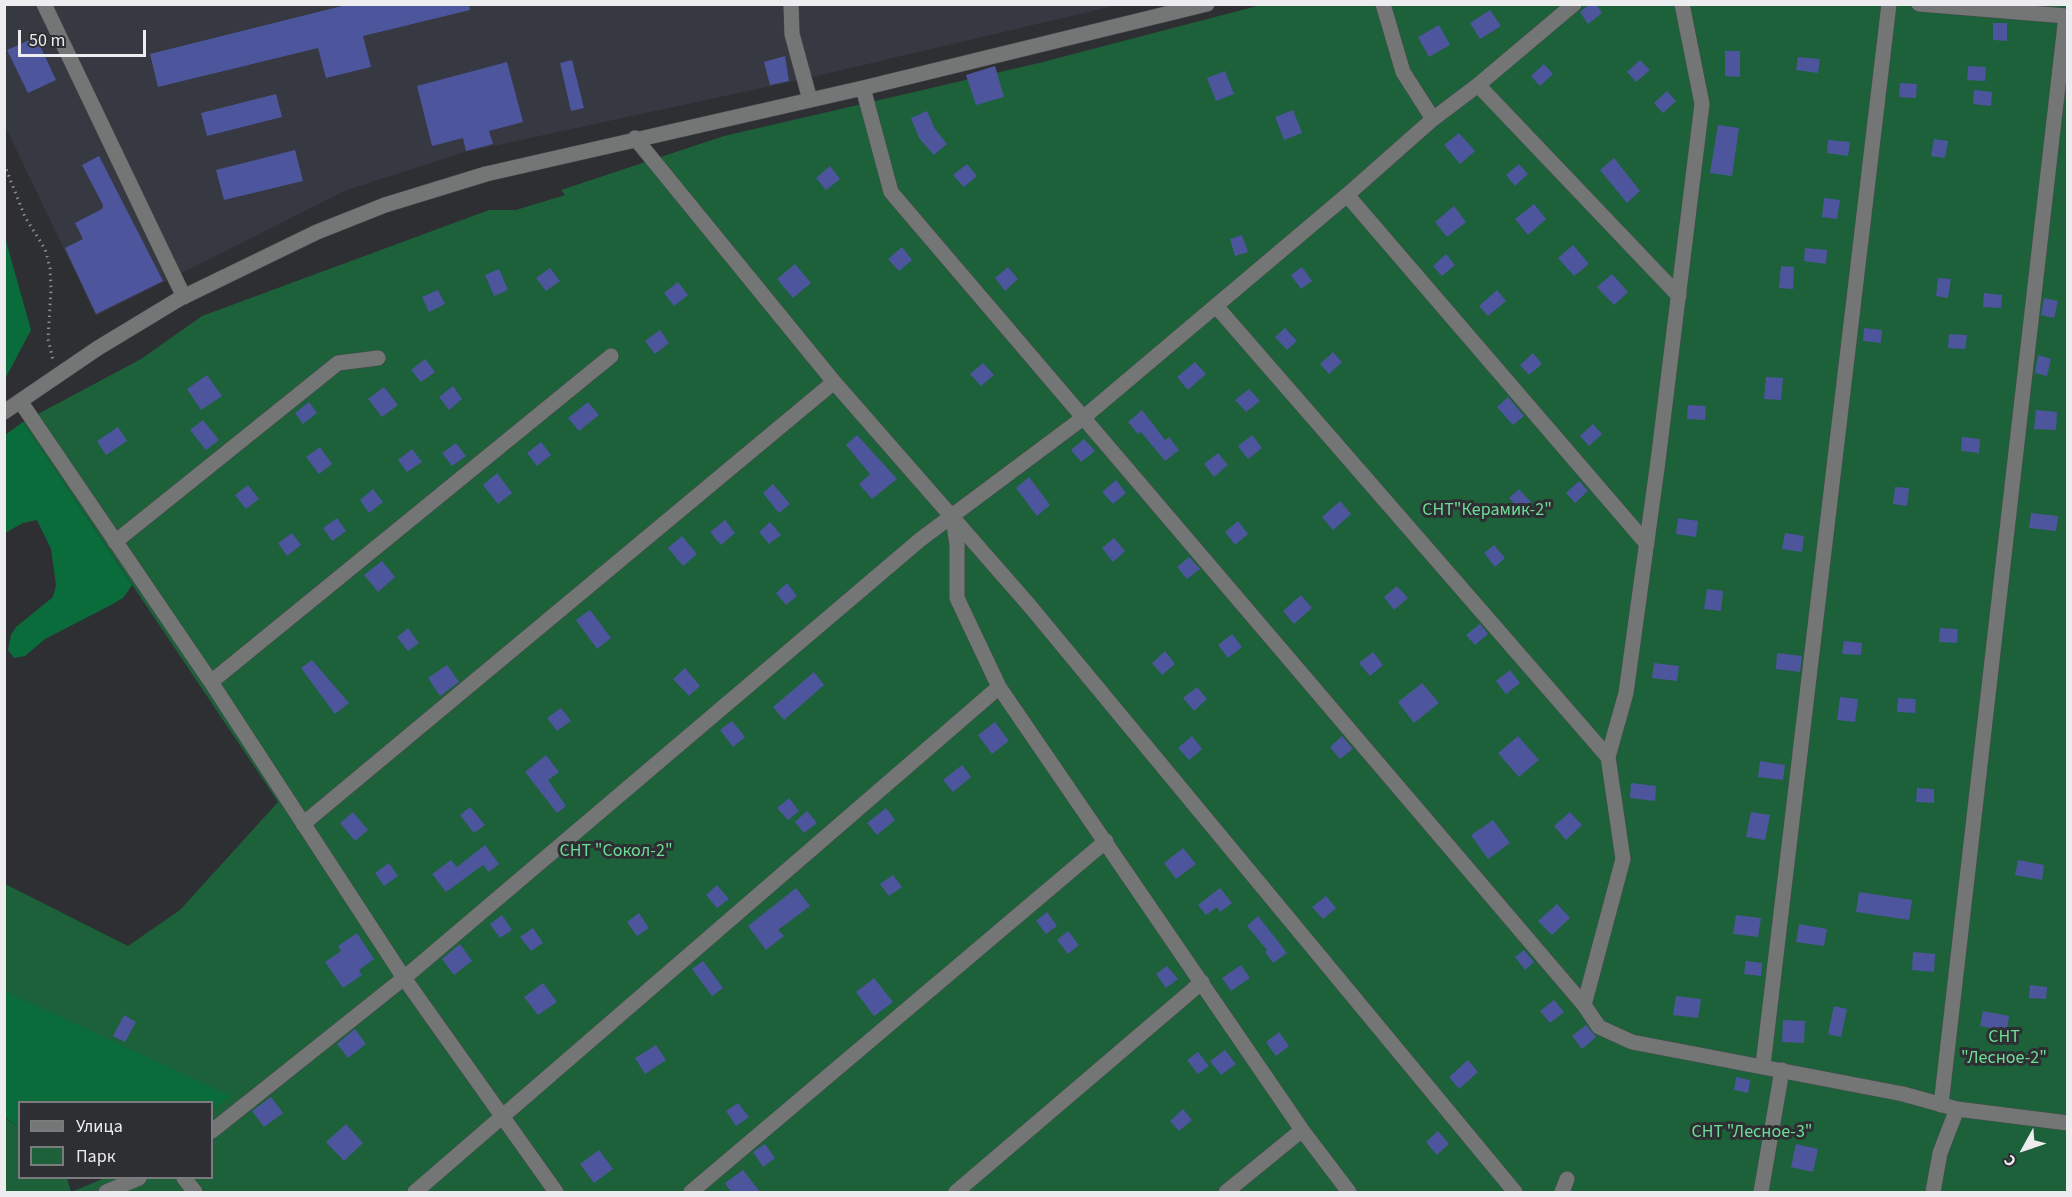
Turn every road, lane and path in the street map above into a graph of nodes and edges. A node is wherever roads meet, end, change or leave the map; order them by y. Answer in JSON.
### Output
{"nodes":[{"id":1,"x":44,"y":4,"type":"edge"},
{"id":2,"x":791,"y":4,"type":"edge"},
{"id":3,"x":1207,"y":4,"type":"edge"},
{"id":4,"x":1383,"y":4,"type":"edge"},
{"id":5,"x":1574,"y":4,"type":"edge"},
{"id":6,"x":1682,"y":4,"type":"edge"},
{"id":7,"x":1889,"y":4,"type":"edge"},
{"id":8,"x":1919,"y":4,"type":"edge"},
{"id":9,"x":1478,"y":85,"type":"junction"},
{"id":10,"x":863,"y":88,"type":"junction"},
{"id":11,"x":810,"y":100,"type":"junction"},
{"id":12,"x":1433,"y":119,"type":"junction"},
{"id":13,"x":635,"y":138,"type":"junction"},
{"id":14,"x":4,"y":164,"type":"edge"},
{"id":15,"x":1347,"y":195,"type":"junction"},
{"id":16,"x":1679,"y":296,"type":"junction"},
{"id":17,"x":184,"y":297,"type":"junction"},
{"id":18,"x":1216,"y":306,"type":"junction"},
{"id":19,"x":611,"y":356,"type":"dead end"},
{"id":20,"x":378,"y":358,"type":"dead end"},
{"id":21,"x":57,"y":376,"type":"junction"},
{"id":22,"x":834,"y":382,"type":"junction"},
{"id":23,"x":21,"y":401,"type":"junction"},
{"id":24,"x":4,"y":412,"type":"edge"},
{"id":25,"x":1083,"y":418,"type":"junction"},
{"id":26,"x":953,"y":518,"type":"junction"},
{"id":27,"x":115,"y":542,"type":"junction"},
{"id":28,"x":1647,"y":544,"type":"junction"},
{"id":29,"x":211,"y":682,"type":"junction"},
{"id":30,"x":999,"y":687,"type":"junction"},
{"id":31,"x":1608,"y":757,"type":"junction"},
{"id":32,"x":303,"y":824,"type":"junction"},
{"id":33,"x":1106,"y":841,"type":"junction"},
{"id":34,"x":404,"y":978,"type":"junction"},
{"id":35,"x":1202,"y":982,"type":"junction"},
{"id":36,"x":1584,"y":1005,"type":"junction"},
{"id":37,"x":1763,"y":1065,"type":"junction"},
{"id":38,"x":1782,"y":1070,"type":"junction"},
{"id":39,"x":1941,"y":1105,"type":"junction"},
{"id":40,"x":1957,"y":1109,"type":"junction"},
{"id":41,"x":504,"y":1117,"type":"junction"},
{"id":42,"x":2067,"y":1123,"type":"edge"},
{"id":43,"x":213,"y":1130,"type":"edge"},
{"id":44,"x":1302,"y":1130,"type":"junction"},
{"id":45,"x":137,"y":1179,"type":"edge"},
{"id":46,"x":185,"y":1179,"type":"edge"},
{"id":47,"x":106,"y":1192,"type":"edge"},
{"id":48,"x":195,"y":1192,"type":"edge"},
{"id":49,"x":415,"y":1192,"type":"edge"},
{"id":50,"x":555,"y":1192,"type":"edge"},
{"id":51,"x":691,"y":1192,"type":"edge"},
{"id":52,"x":956,"y":1192,"type":"edge"},
{"id":53,"x":1226,"y":1192,"type":"edge"},
{"id":54,"x":1349,"y":1192,"type":"edge"},
{"id":55,"x":1515,"y":1192,"type":"edge"},
{"id":56,"x":1761,"y":1192,"type":"edge"},
{"id":57,"x":1933,"y":1192,"type":"edge"}],
"edges":[{"from":1,"to":17,"type":"street"},
{"from":2,"to":11,"type":"street"},
{"from":3,"to":10,"type":"street"},
{"from":4,"to":12,"type":"street"},
{"from":5,"to":9,"type":"street"},
{"from":6,"to":16,"type":"street"},
{"from":7,"to":37,"type":"street"},
{"from":8,"to":39,"type":"street"},
{"from":9,"to":12,"type":"street"},
{"from":9,"to":16,"type":"street"},
{"from":10,"to":11,"type":"street"},
{"from":10,"to":25,"type":"street"},
{"from":11,"to":13,"type":"street"},
{"from":12,"to":15,"type":"street"},
{"from":13,"to":17,"type":"street"},
{"from":13,"to":22,"type":"street"},
{"from":14,"to":21,"type":"path"},
{"from":15,"to":18,"type":"street"},
{"from":15,"to":28,"type":"street"},
{"from":16,"to":28,"type":"street"},
{"from":17,"to":21,"type":"street"},
{"from":18,"to":25,"type":"street"},
{"from":18,"to":31,"type":"street"},
{"from":19,"to":29,"type":"street"},
{"from":20,"to":27,"type":"street"},
{"from":21,"to":23,"type":"street"},
{"from":22,"to":26,"type":"street"},
{"from":22,"to":32,"type":"street"},
{"from":23,"to":24,"type":"street"},
{"from":23,"to":27,"type":"street"},
{"from":25,"to":26,"type":"street"},
{"from":25,"to":36,"type":"street"},
{"from":26,"to":30,"type":"street"},
{"from":26,"to":34,"type":"street"},
{"from":26,"to":55,"type":"street"},
{"from":27,"to":29,"type":"street"},
{"from":28,"to":31,"type":"street"},
{"from":29,"to":32,"type":"street"},
{"from":30,"to":33,"type":"street"},
{"from":30,"to":41,"type":"street"},
{"from":31,"to":36,"type":"street"},
{"from":32,"to":34,"type":"street"},
{"from":33,"to":35,"type":"street"},
{"from":33,"to":51,"type":"street"},
{"from":34,"to":41,"type":"street"},
{"from":34,"to":43,"type":"street"},
{"from":35,"to":44,"type":"street"},
{"from":35,"to":52,"type":"street"},
{"from":36,"to":37,"type":"street"},
{"from":37,"to":38,"type":"street"},
{"from":38,"to":39,"type":"street"},
{"from":38,"to":56,"type":"street"},
{"from":39,"to":40,"type":"street"},
{"from":40,"to":42,"type":"street"},
{"from":40,"to":57,"type":"street"},
{"from":41,"to":49,"type":"street"},
{"from":41,"to":50,"type":"street"},
{"from":44,"to":53,"type":"street"},
{"from":44,"to":54,"type":"street"},
{"from":45,"to":47,"type":"street"},
{"from":46,"to":48,"type":"street"}]}
